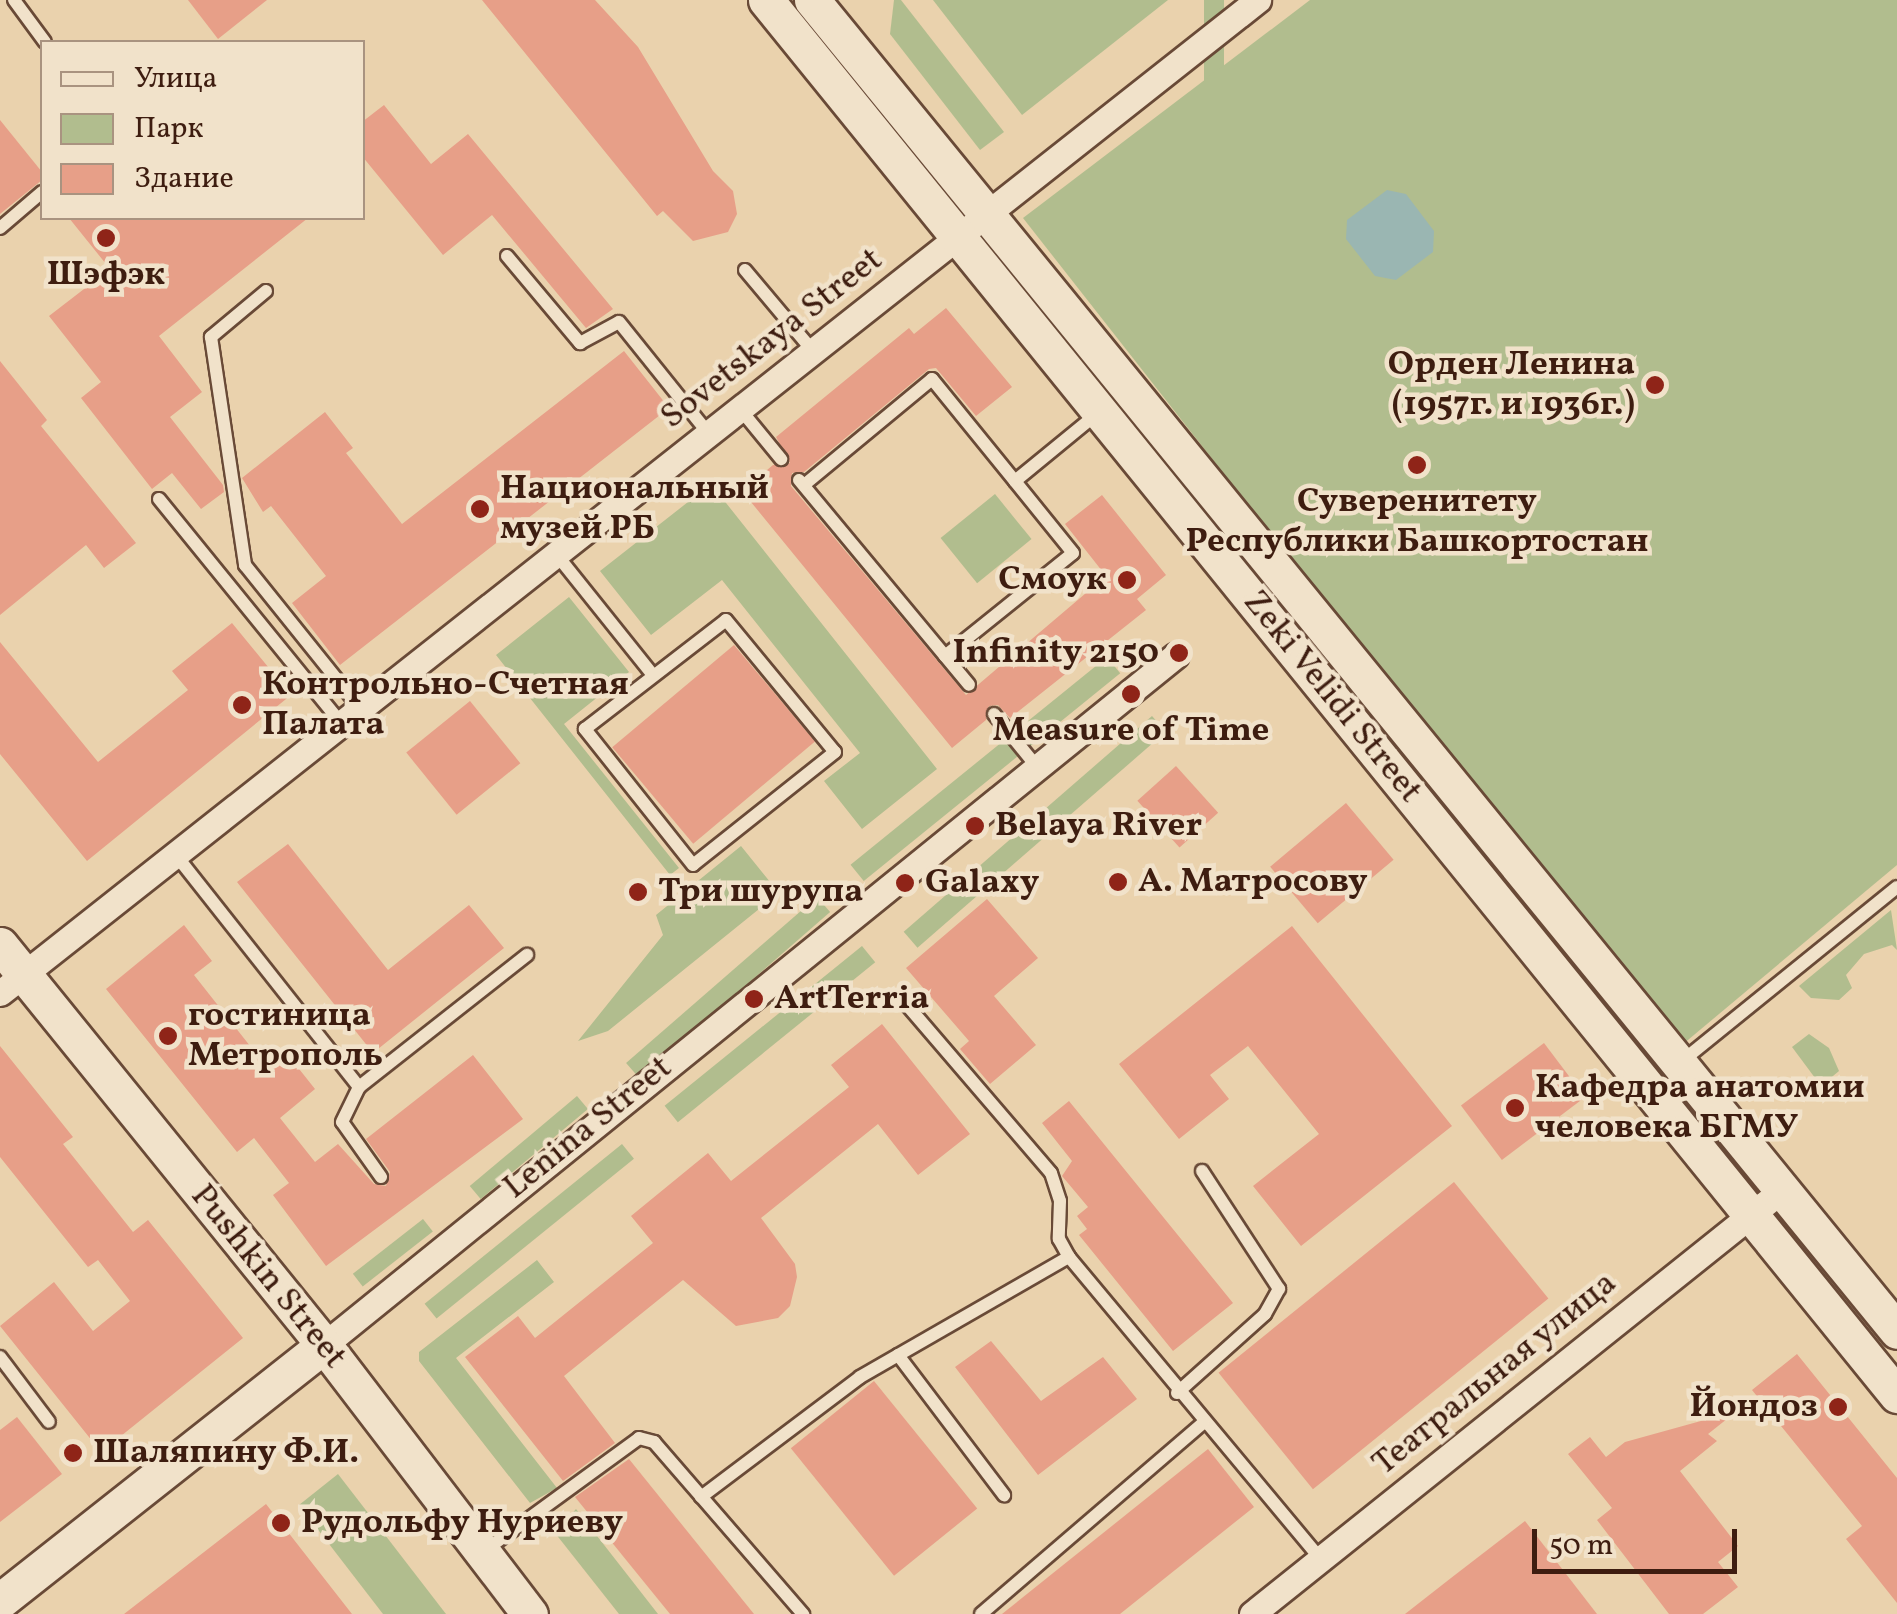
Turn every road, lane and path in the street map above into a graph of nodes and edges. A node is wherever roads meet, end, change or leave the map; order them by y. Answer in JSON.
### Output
{"nodes":[{"id":1,"x":14,"y":0,"type":"edge"},
{"id":2,"x":766,"y":0,"type":"edge"},
{"id":3,"x":812,"y":0,"type":"edge"},
{"id":4,"x":1258,"y":0,"type":"edge"},
{"id":5,"x":44,"y":40,"type":"edge"},
{"id":6,"x":40,"y":194,"type":"edge"},
{"id":7,"x":988,"y":213,"type":"junction"},
{"id":8,"x":0,"y":228,"type":"edge"},
{"id":9,"x":958,"y":236,"type":"junction"},
{"id":10,"x":506,"y":256,"type":"dead end"},
{"id":11,"x":744,"y":270,"type":"dead end"},
{"id":12,"x":266,"y":291,"type":"dead end"},
{"id":13,"x":813,"y":351,"type":"junction"},
{"id":14,"x":740,"y":409,"type":"junction"},
{"id":15,"x":1100,"y":412,"type":"junction"},
{"id":16,"x":708,"y":434,"type":"junction"},
{"id":17,"x":781,"y":459,"type":"dead end"},
{"id":18,"x":1015,"y":481,"type":"junction"},
{"id":19,"x":159,"y":499,"type":"dead end"},
{"id":20,"x":556,"y":554,"type":"junction"},
{"id":21,"x":1176,"y":655,"type":"dead end"},
{"id":22,"x":945,"y":656,"type":"junction"},
{"id":23,"x":654,"y":676,"type":"junction"},
{"id":24,"x":969,"y":685,"type":"dead end"},
{"id":25,"x":994,"y":714,"type":"dead end"},
{"id":26,"x":350,"y":716,"type":"junction"},
{"id":27,"x":1037,"y":767,"type":"junction"},
{"id":28,"x":174,"y":854,"type":"junction"},
{"id":29,"x":1897,"y":887,"type":"edge"},
{"id":30,"x":0,"y":945,"type":"edge"},
{"id":31,"x":527,"y":955,"type":"dead end"},
{"id":32,"x":12,"y":983,"type":"edge"},
{"id":33,"x":901,"y":998,"type":"dead end"},
{"id":34,"x":1679,"y":1064,"type":"junction"},
{"id":35,"x":359,"y":1087,"type":"junction"},
{"id":36,"x":1202,"y":1171,"type":"dead end"},
{"id":37,"x":380,"y":1177,"type":"dead end"},
{"id":38,"x":1782,"y":1190,"type":"junction"},
{"id":39,"x":1750,"y":1214,"type":"junction"},
{"id":40,"x":1068,"y":1257,"type":"junction"},
{"id":41,"x":1897,"y":1331,"type":"edge"},
{"id":42,"x":324,"y":1345,"type":"junction"},
{"id":43,"x":898,"y":1355,"type":"junction"},
{"id":44,"x":0,"y":1357,"type":"edge"},
{"id":45,"x":1176,"y":1394,"type":"junction"},
{"id":46,"x":1897,"y":1395,"type":"edge"},
{"id":47,"x":49,"y":1422,"type":"dead end"},
{"id":48,"x":1203,"y":1423,"type":"junction"},
{"id":49,"x":1004,"y":1495,"type":"dead end"},
{"id":50,"x":702,"y":1498,"type":"junction"},
{"id":51,"x":483,"y":1552,"type":"junction"},
{"id":52,"x":1321,"y":1559,"type":"junction"},
{"id":53,"x":0,"y":1601,"type":"edge"},
{"id":54,"x":530,"y":1614,"type":"edge"},
{"id":55,"x":803,"y":1614,"type":"edge"},
{"id":56,"x":981,"y":1614,"type":"edge"},
{"id":57,"x":1252,"y":1614,"type":"edge"}],
"edges":[{"from":1,"to":5,"type":"lane"},
{"from":2,"to":9,"type":"main road","name":"Zeki Velidi Street"},
{"from":3,"to":7,"type":"main road","name":"Zeki Velidi Street"},
{"from":4,"to":7,"type":"street","name":"Sovetskaya Street"},
{"from":6,"to":8,"type":"lane"},
{"from":7,"to":9,"type":"street","name":"Sovetskaya Street"},
{"from":7,"to":34,"type":"main road","name":"Zeki Velidi Street"},
{"from":9,"to":13,"type":"street","name":"Sovetskaya Street"},
{"from":9,"to":15,"type":"main road","name":"Zeki Velidi Street"},
{"from":10,"to":16,"type":"lane"},
{"from":11,"to":13,"type":"lane"},
{"from":12,"to":26,"type":"lane"},
{"from":13,"to":14,"type":"street","name":"Sovetskaya Street"},
{"from":14,"to":16,"type":"street","name":"Sovetskaya Street"},
{"from":14,"to":17,"type":"lane"},
{"from":15,"to":18,"type":"lane"},
{"from":15,"to":39,"type":"main road","name":"Zeki Velidi Street"},
{"from":16,"to":20,"type":"street","name":"Sovetskaya Street"},
{"from":18,"to":22,"type":"lane"},
{"from":18,"to":22,"type":"lane"},
{"from":19,"to":26,"type":"lane"},
{"from":20,"to":23,"type":"lane"},
{"from":20,"to":26,"type":"street","name":"Sovetskaya Street"},
{"from":21,"to":27,"type":"street","name":"Lenina Street"},
{"from":22,"to":24,"type":"lane"},
{"from":23,"to":23,"type":"lane"},
{"from":25,"to":27,"type":"lane"},
{"from":26,"to":28,"type":"street","name":"Sovetskaya Street"},
{"from":27,"to":42,"type":"street","name":"Lenina Street"},
{"from":28,"to":32,"type":"street","name":"Sovetskaya Street"},
{"from":28,"to":35,"type":"lane"},
{"from":29,"to":34,"type":"lane"},
{"from":30,"to":32,"type":"main road","name":"Pushkin Street"},
{"from":31,"to":35,"type":"lane"},
{"from":32,"to":42,"type":"main road","name":"Pushkin Street"},
{"from":33,"to":40,"type":"lane"},
{"from":34,"to":38,"type":"main road","name":"Zeki Velidi Street"},
{"from":35,"to":37,"type":"lane"},
{"from":36,"to":45,"type":"lane"},
{"from":38,"to":39,"type":"street","name":"Театральная улица"},
{"from":38,"to":41,"type":"main road","name":"Zeki Velidi Street"},
{"from":39,"to":46,"type":"main road","name":"Zeki Velidi Street"},
{"from":39,"to":52,"type":"street","name":"Театральная улица"},
{"from":40,"to":43,"type":"lane"},
{"from":40,"to":45,"type":"lane"},
{"from":42,"to":51,"type":"main road","name":"Pushkin Street"},
{"from":42,"to":53,"type":"main road","name":"Lenina Street"},
{"from":43,"to":49,"type":"lane"},
{"from":43,"to":50,"type":"lane"},
{"from":44,"to":47,"type":"lane"},
{"from":45,"to":48,"type":"lane"},
{"from":48,"to":52,"type":"lane"},
{"from":48,"to":56,"type":"lane"},
{"from":50,"to":51,"type":"lane"},
{"from":50,"to":55,"type":"lane"},
{"from":51,"to":54,"type":"main road","name":"Pushkin Street"},
{"from":52,"to":57,"type":"street","name":"Театральная улица"}]}
